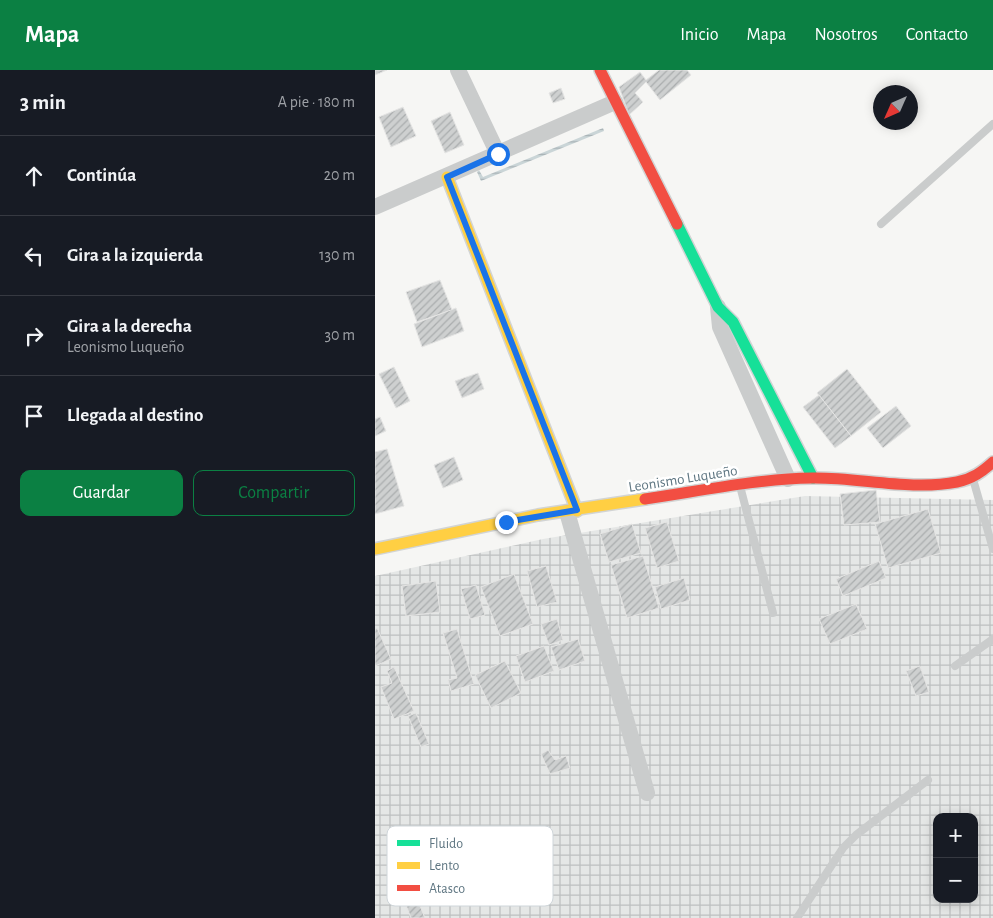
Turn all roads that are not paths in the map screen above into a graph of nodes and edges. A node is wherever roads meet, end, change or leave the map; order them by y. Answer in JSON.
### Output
{"nodes":[{"id":1,"x":458,"y":70,"type":"edge"},
{"id":2,"x":600,"y":70,"type":"edge"},
{"id":3,"x":615,"y":102,"type":"junction"},
{"id":4,"x":993,"y":124,"type":"edge"},
{"id":5,"x":498,"y":154,"type":"junction"},
{"id":6,"x":447,"y":177,"type":"junction"},
{"id":7,"x":375,"y":207,"type":"edge"},
{"id":8,"x":881,"y":224,"type":"dead end"},
{"id":9,"x":718,"y":307,"type":"junction"},
{"id":10,"x":993,"y":462,"type":"edge"},
{"id":11,"x":981,"y":477,"type":"edge"},
{"id":12,"x":813,"y":478,"type":"junction"},
{"id":13,"x":788,"y":479,"type":"junction"},
{"id":14,"x":739,"y":485,"type":"junction"},
{"id":15,"x":572,"y":511,"type":"junction"},
{"id":16,"x":375,"y":549,"type":"edge"},
{"id":17,"x":993,"y":549,"type":"edge"},
{"id":18,"x":773,"y":613,"type":"dead end"},
{"id":19,"x":993,"y":638,"type":"edge"},
{"id":20,"x":955,"y":666,"type":"dead end"},
{"id":21,"x":928,"y":780,"type":"dead end"},
{"id":22,"x":647,"y":793,"type":"dead end"},
{"id":23,"x":797,"y":918,"type":"edge"}],
"edges":[{"from":1,"to":5,"type":"street"},
{"from":2,"to":3,"type":"street"},
{"from":3,"to":5,"type":"street"},
{"from":3,"to":9,"type":"street"},
{"from":4,"to":8,"type":"lane"},
{"from":5,"to":6,"type":"street"},
{"from":6,"to":7,"type":"street"},
{"from":6,"to":15,"type":"street"},
{"from":9,"to":12,"type":"street"},
{"from":9,"to":13,"type":"street"},
{"from":10,"to":11,"type":"street","name":"Leonismo Luqueño"},
{"from":11,"to":12,"type":"street","name":"Leonismo Luqueño"},
{"from":11,"to":17,"type":"lane"},
{"from":12,"to":13,"type":"street","name":"Leonismo Luqueño"},
{"from":13,"to":14,"type":"street","name":"Leonismo Luqueño"},
{"from":14,"to":15,"type":"street","name":"Leonismo Luqueño"},
{"from":14,"to":18,"type":"lane"},
{"from":15,"to":16,"type":"street","name":"Leonismo Luqueño"},
{"from":15,"to":22,"type":"street"},
{"from":19,"to":20,"type":"lane"},
{"from":21,"to":23,"type":"lane"}]}
